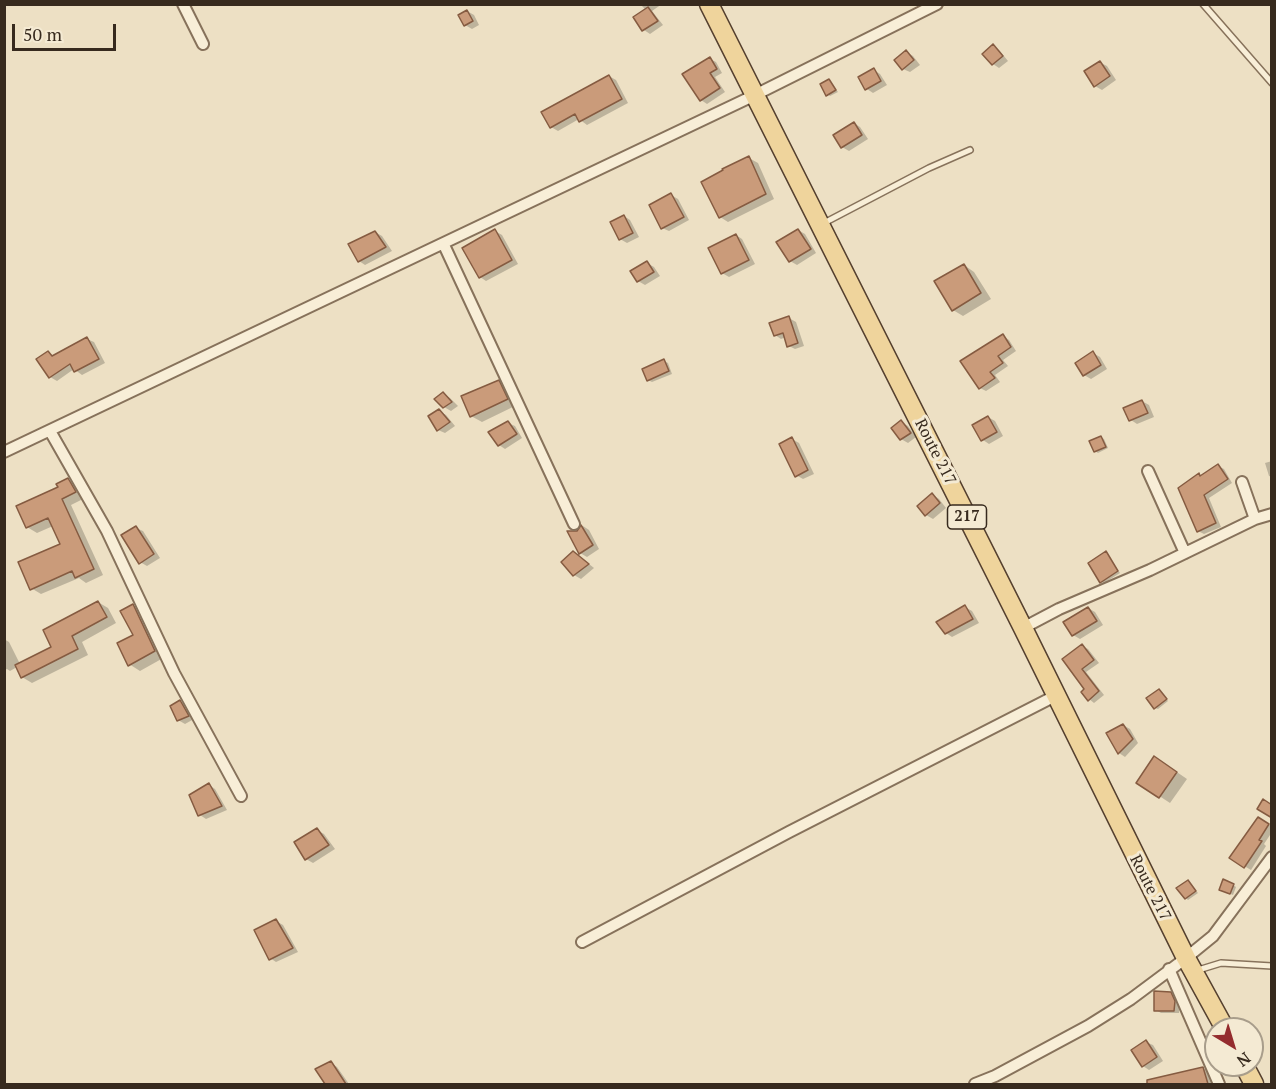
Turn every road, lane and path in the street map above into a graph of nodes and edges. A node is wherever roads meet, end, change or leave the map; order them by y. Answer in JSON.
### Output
{"nodes":[{"id":1,"x":183,"y":4,"type":"edge"},
{"id":2,"x":709,"y":4,"type":"edge"},
{"id":3,"x":937,"y":4,"type":"edge"},
{"id":4,"x":1203,"y":4,"type":"edge"},
{"id":5,"x":203,"y":44,"type":"dead end"},
{"id":6,"x":1272,"y":83,"type":"edge"},
{"id":7,"x":755,"y":95,"type":"junction"},
{"id":8,"x":970,"y":150,"type":"dead end"},
{"id":9,"x":820,"y":226,"type":"junction"},
{"id":10,"x":444,"y":244,"type":"junction"},
{"id":11,"x":50,"y":431,"type":"junction"},
{"id":12,"x":4,"y":452,"type":"edge"},
{"id":13,"x":1148,"y":471,"type":"dead end"},
{"id":14,"x":1242,"y":482,"type":"dead end"},
{"id":15,"x":1272,"y":514,"type":"edge"},
{"id":16,"x":1255,"y":519,"type":"junction"},
{"id":17,"x":574,"y":524,"type":"dead end"},
{"id":18,"x":1185,"y":553,"type":"junction"},
{"id":19,"x":1023,"y":628,"type":"junction"},
{"id":20,"x":1057,"y":696,"type":"junction"},
{"id":21,"x":241,"y":796,"type":"dead end"},
{"id":22,"x":1272,"y":857,"type":"edge"},
{"id":23,"x":582,"y":942,"type":"dead end"},
{"id":24,"x":1190,"y":965,"type":"junction"},
{"id":25,"x":1272,"y":966,"type":"edge"},
{"id":26,"x":1169,"y":969,"type":"junction"},
{"id":27,"x":1218,"y":1017,"type":"edge"},
{"id":28,"x":975,"y":1084,"type":"edge"},
{"id":29,"x":1220,"y":1084,"type":"edge"}],
"edges":[{"from":1,"to":5,"type":"street"},
{"from":2,"to":7,"type":"main road","name":"Route 217","number":"217"},
{"from":3,"to":7,"type":"street"},
{"from":4,"to":6,"type":"lane"},
{"from":7,"to":9,"type":"main road","name":"Route 217","number":"217"},
{"from":7,"to":10,"type":"street"},
{"from":8,"to":9,"type":"lane"},
{"from":9,"to":19,"type":"main road","name":"Route 217","number":"217"},
{"from":10,"to":11,"type":"street"},
{"from":10,"to":17,"type":"street"},
{"from":11,"to":12,"type":"street"},
{"from":11,"to":21,"type":"street"},
{"from":13,"to":18,"type":"street"},
{"from":14,"to":16,"type":"street"},
{"from":15,"to":16,"type":"street"},
{"from":16,"to":18,"type":"street"},
{"from":18,"to":19,"type":"street"},
{"from":19,"to":20,"type":"main road","name":"Route 217","number":"217"},
{"from":20,"to":23,"type":"street"},
{"from":20,"to":24,"type":"main road","name":"Route 217","number":"217"},
{"from":22,"to":24,"type":"street"},
{"from":24,"to":25,"type":"lane"},
{"from":24,"to":26,"type":"street"},
{"from":24,"to":27,"type":"main road","name":"Route 217","number":"217"},
{"from":26,"to":28,"type":"street"},
{"from":26,"to":29,"type":"street"}]}
